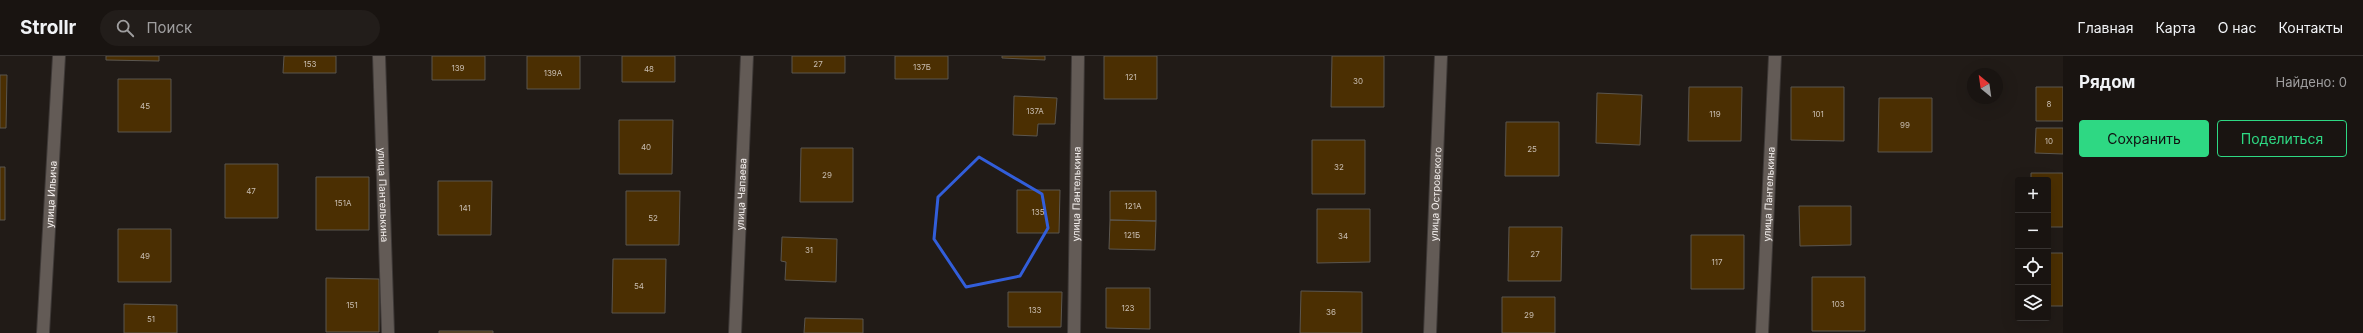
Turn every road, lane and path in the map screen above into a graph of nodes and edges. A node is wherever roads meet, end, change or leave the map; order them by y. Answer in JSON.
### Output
{"nodes":[{"id":1,"x":59,"y":56,"type":"edge"},
{"id":2,"x":378,"y":56,"type":"edge"},
{"id":3,"x":747,"y":56,"type":"edge"},
{"id":4,"x":1078,"y":56,"type":"edge"},
{"id":5,"x":1441,"y":56,"type":"edge"},
{"id":6,"x":1775,"y":56,"type":"edge"},
{"id":7,"x":43,"y":333,"type":"edge"},
{"id":8,"x":388,"y":333,"type":"edge"},
{"id":9,"x":735,"y":333,"type":"edge"},
{"id":10,"x":1074,"y":333,"type":"edge"},
{"id":11,"x":1430,"y":333,"type":"edge"},
{"id":12,"x":1762,"y":333,"type":"edge"}],
"edges":[{"from":1,"to":7,"type":"street","name":"улица Ильича"},
{"from":2,"to":8,"type":"street","name":"улица Пантелькина"},
{"from":3,"to":9,"type":"street","name":"улица Чапаева"},
{"from":4,"to":10,"type":"street","name":"улица Пантелькина"},
{"from":5,"to":11,"type":"street","name":"улица Островского"},
{"from":6,"to":12,"type":"street","name":"улица Пантелькина"}]}
